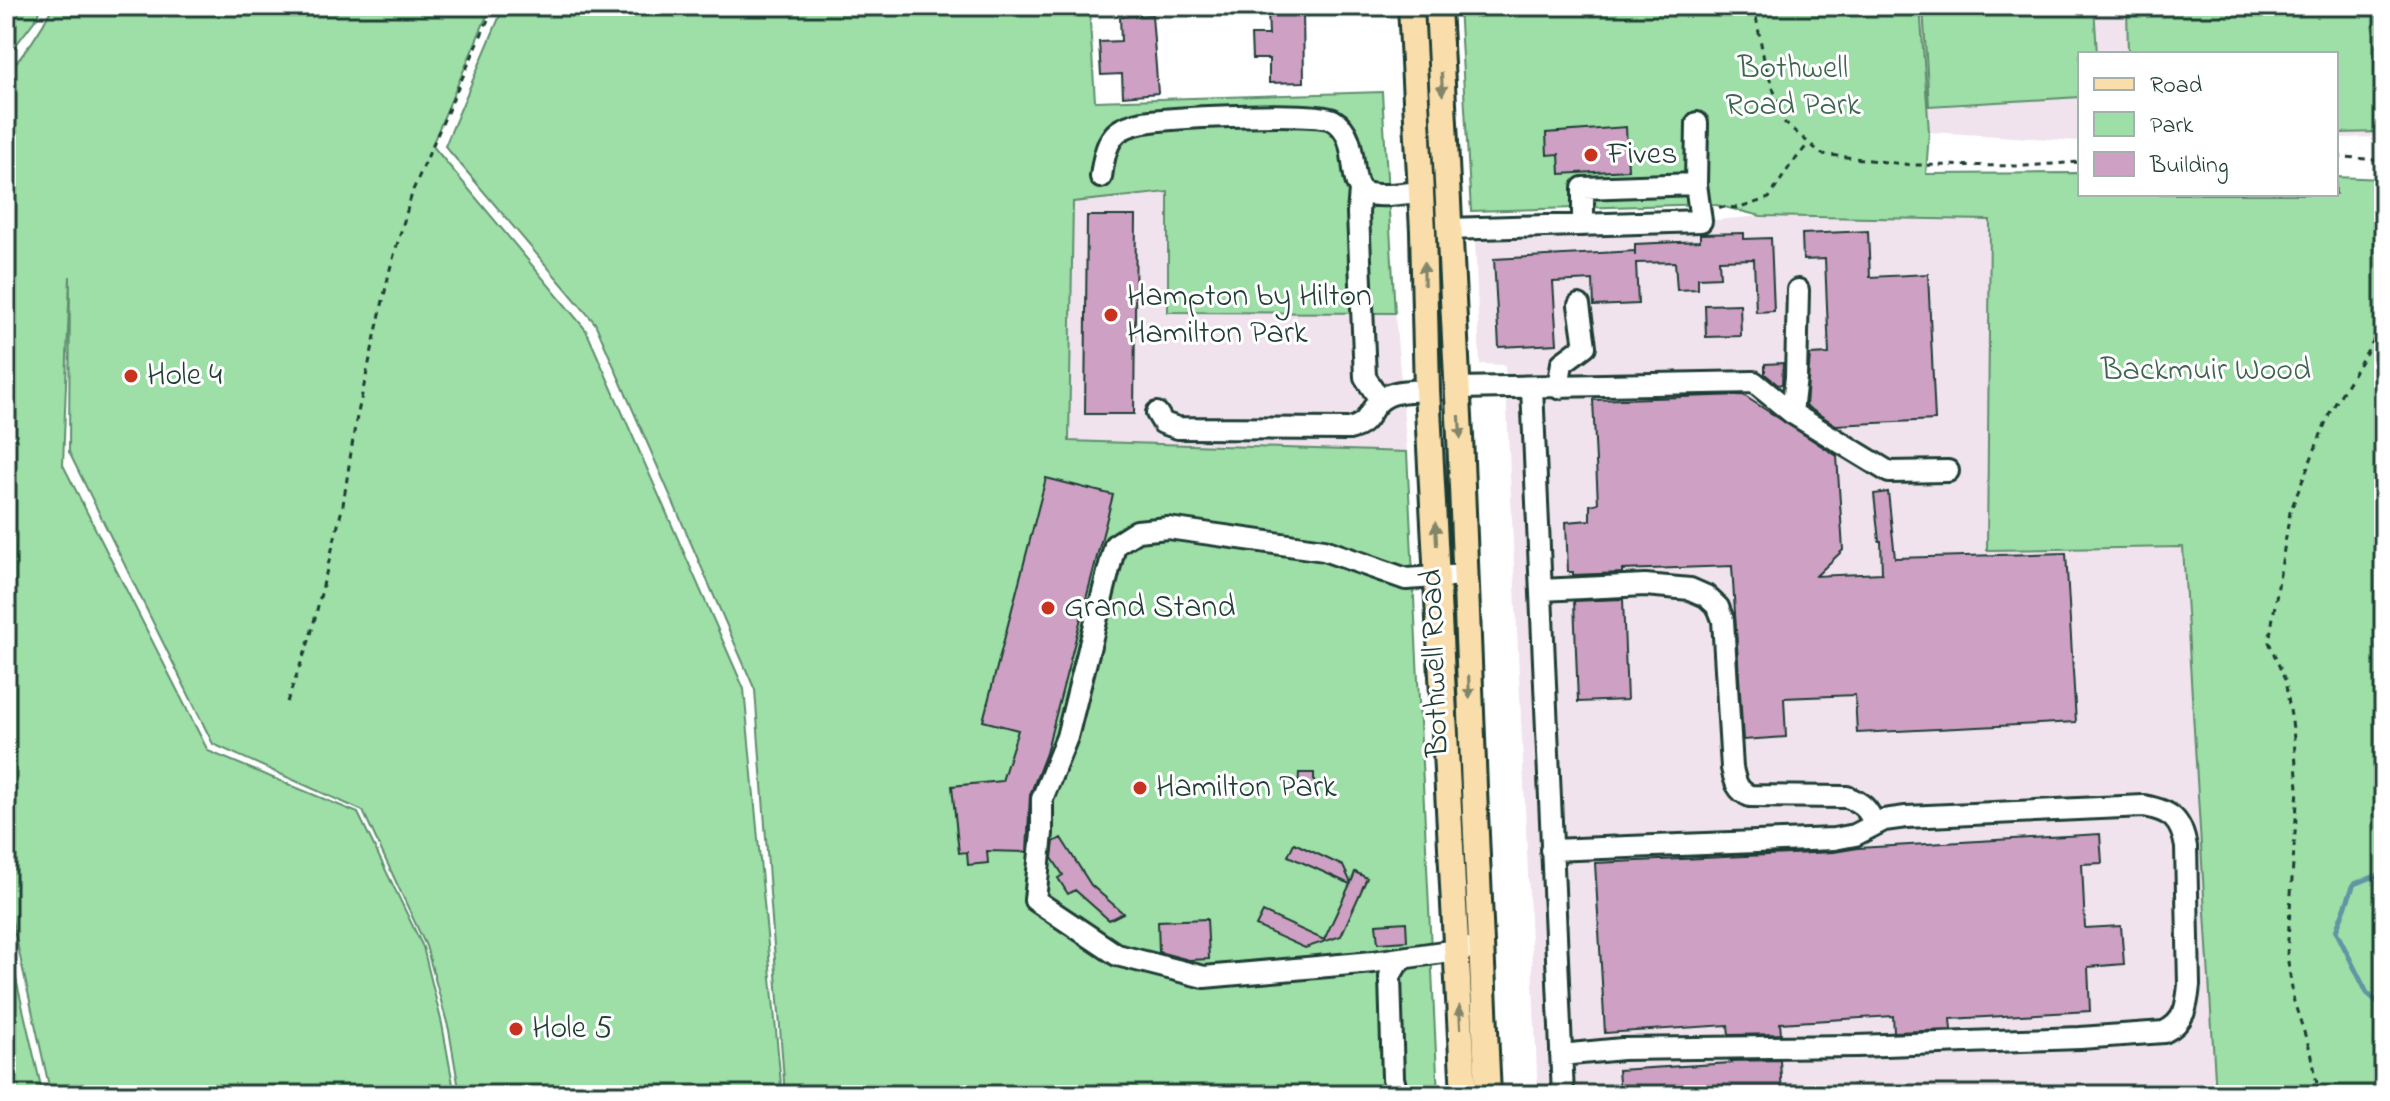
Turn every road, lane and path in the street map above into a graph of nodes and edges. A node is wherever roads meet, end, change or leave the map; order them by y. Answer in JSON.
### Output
{"nodes":[{"id":1,"x":494,"y":6,"type":"edge"},
{"id":2,"x":1411,"y":6,"type":"edge"},
{"id":3,"x":1438,"y":6,"type":"edge"},
{"id":4,"x":1754,"y":6,"type":"edge"},
{"id":5,"x":1697,"y":123,"type":"dead end"},
{"id":6,"x":1809,"y":143,"type":"junction"},
{"id":7,"x":2338,"y":156,"type":"edge"},
{"id":8,"x":2384,"y":161,"type":"edge"},
{"id":9,"x":2078,"y":162,"type":"edge"},
{"id":10,"x":1101,"y":177,"type":"dead end"},
{"id":11,"x":1696,"y":184,"type":"junction"},
{"id":12,"x":1360,"y":191,"type":"junction"},
{"id":13,"x":1420,"y":192,"type":"junction"},
{"id":14,"x":1699,"y":205,"type":"junction"},
{"id":15,"x":1583,"y":225,"type":"junction"},
{"id":16,"x":1449,"y":229,"type":"junction"},
{"id":17,"x":1423,"y":231,"type":"junction"},
{"id":18,"x":1798,"y":290,"type":"dead end"},
{"id":19,"x":1579,"y":305,"type":"dead end"},
{"id":20,"x":2384,"y":323,"type":"edge"},
{"id":21,"x":1458,"y":388,"type":"junction"},
{"id":22,"x":1532,"y":388,"type":"junction"},
{"id":23,"x":1558,"y":388,"type":"junction"},
{"id":24,"x":1427,"y":390,"type":"junction"},
{"id":25,"x":1380,"y":400,"type":"junction"},
{"id":26,"x":1157,"y":413,"type":"dead end"},
{"id":27,"x":1792,"y":413,"type":"junction"},
{"id":28,"x":1948,"y":471,"type":"dead end"},
{"id":29,"x":1465,"y":575,"type":"junction"},
{"id":30,"x":1438,"y":576,"type":"junction"},
{"id":31,"x":1541,"y":590,"type":"junction"},
{"id":32,"x":287,"y":702,"type":"dead end"},
{"id":33,"x":1874,"y":825,"type":"junction"},
{"id":34,"x":1551,"y":850,"type":"junction"},
{"id":35,"x":1483,"y":946,"type":"junction"},
{"id":36,"x":1456,"y":950,"type":"junction"},
{"id":37,"x":1404,"y":958,"type":"junction"},
{"id":38,"x":1561,"y":1055,"type":"junction"},
{"id":39,"x":1397,"y":1095,"type":"edge"},
{"id":40,"x":1464,"y":1095,"type":"edge"},
{"id":41,"x":1488,"y":1095,"type":"edge"},
{"id":42,"x":1563,"y":1095,"type":"edge"},
{"id":43,"x":2319,"y":1095,"type":"edge"}],
"edges":[{"from":1,"to":32,"type":"path"},
{"from":2,"to":13,"type":"main road","name":"Bothwell Road"},
{"from":3,"to":16,"type":"main road","name":"Bothwell Road","one_way":true},
{"from":4,"to":6,"type":"path"},
{"from":5,"to":11,"type":"street"},
{"from":6,"to":9,"type":"path"},
{"from":6,"to":14,"type":"path"},
{"from":7,"to":8,"type":"path"},
{"from":10,"to":12,"type":"street"},
{"from":11,"to":14,"type":"street"},
{"from":11,"to":15,"type":"street"},
{"from":12,"to":13,"type":"street"},
{"from":12,"to":25,"type":"street"},
{"from":13,"to":17,"type":"main road","name":"Bothwell Road"},
{"from":14,"to":15,"type":"street"},
{"from":15,"to":16,"type":"street"},
{"from":16,"to":17,"type":"main road"},
{"from":16,"to":21,"type":"main road","name":"Bothwell Road"},
{"from":24,"to":17,"type":"main road","name":"Bothwell Road","one_way":true},
{"from":18,"to":27,"type":"street"},
{"from":19,"to":23,"type":"street"},
{"from":20,"to":43,"type":"path"},
{"from":21,"to":22,"type":"street"},
{"from":21,"to":24,"type":"main road"},
{"from":21,"to":29,"type":"main road","name":"Bothwell Road","one_way":true},
{"from":22,"to":23,"type":"street"},
{"from":22,"to":31,"type":"street"},
{"from":23,"to":27,"type":"street"},
{"from":24,"to":25,"type":"street"},
{"from":30,"to":24,"type":"main road","name":"Bothwell Road","one_way":true},
{"from":25,"to":26,"type":"street"},
{"from":27,"to":28,"type":"street"},
{"from":29,"to":30,"type":"street"},
{"from":29,"to":35,"type":"main road","name":"Bothwell Road","one_way":true},
{"from":30,"to":36,"type":"main road","name":"Bothwell Road"},
{"from":30,"to":37,"type":"street"},
{"from":31,"to":33,"type":"street"},
{"from":31,"to":34,"type":"street"},
{"from":33,"to":34,"type":"street"},
{"from":33,"to":38,"type":"street"},
{"from":34,"to":38,"type":"street"},
{"from":35,"to":36,"type":"street"},
{"from":35,"to":41,"type":"main road","name":"Bothwell Road"},
{"from":36,"to":37,"type":"street"},
{"from":40,"to":36,"type":"main road","name":"Bothwell Road","one_way":true},
{"from":37,"to":39,"type":"street"},
{"from":38,"to":42,"type":"street"}]}
